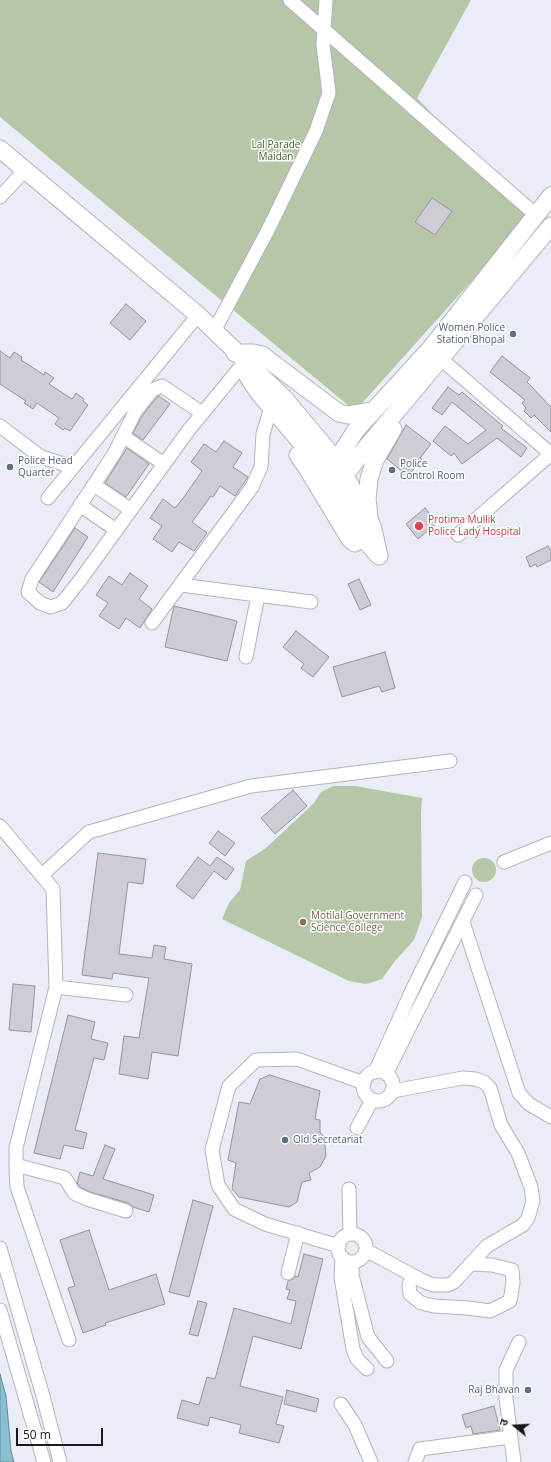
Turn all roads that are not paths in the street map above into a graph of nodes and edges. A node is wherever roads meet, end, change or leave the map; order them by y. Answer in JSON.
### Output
{"nodes":[{"id":1,"x":290,"y":0,"type":"edge"},
{"id":2,"x":326,"y":0,"type":"edge"},
{"id":3,"x":324,"y":30,"type":"junction"},
{"id":4,"x":0,"y":149,"type":"edge"},
{"id":5,"x":25,"y":170,"type":"junction"},
{"id":6,"x":551,"y":196,"type":"edge"},
{"id":7,"x":0,"y":197,"type":"edge"},
{"id":8,"x":536,"y":215,"type":"junction"},
{"id":9,"x":551,"y":226,"type":"edge"},
{"id":10,"x":198,"y":315,"type":"junction"},
{"id":11,"x":214,"y":331,"type":"junction"},
{"id":12,"x":239,"y":359,"type":"junction"},
{"id":13,"x":441,"y":359,"type":"junction"},
{"id":14,"x":256,"y":388,"type":"junction"},
{"id":15,"x":417,"y":388,"type":"junction"},
{"id":16,"x":373,"y":411,"type":"junction"},
{"id":17,"x":202,"y":413,"type":"junction"},
{"id":18,"x":269,"y":414,"type":"junction"},
{"id":19,"x":0,"y":426,"type":"edge"},
{"id":20,"x":123,"y":436,"type":"junction"},
{"id":21,"x":551,"y":454,"type":"edge"},
{"id":22,"x":164,"y":464,"type":"junction"},
{"id":23,"x":73,"y":467,"type":"junction"},
{"id":24,"x":336,"y":475,"type":"junction"},
{"id":25,"x":94,"y":485,"type":"junction"},
{"id":26,"x":48,"y":498,"type":"dead end"},
{"id":27,"x":80,"y":505,"type":"junction"},
{"id":28,"x":131,"y":510,"type":"junction"},
{"id":29,"x":370,"y":521,"type":"junction"},
{"id":30,"x":116,"y":530,"type":"junction"},
{"id":31,"x":458,"y":535,"type":"dead end"},
{"id":32,"x":379,"y":556,"type":"junction"},
{"id":33,"x":181,"y":585,"type":"junction"},
{"id":34,"x":258,"y":595,"type":"junction"},
{"id":35,"x":311,"y":602,"type":"dead end"},
{"id":36,"x":152,"y":623,"type":"dead end"},
{"id":37,"x":246,"y":657,"type":"dead end"},
{"id":38,"x":450,"y":761,"type":"dead end"},
{"id":39,"x":0,"y":826,"type":"edge"},
{"id":40,"x":551,"y":843,"type":"edge"},
{"id":41,"x":504,"y":862,"type":"dead end"},
{"id":42,"x":42,"y":875,"type":"junction"},
{"id":43,"x":465,"y":882,"type":"dead end"},
{"id":44,"x":476,"y":895,"type":"dead end"},
{"id":45,"x":463,"y":922,"type":"junction"},
{"id":46,"x":56,"y":987,"type":"junction"},
{"id":47,"x":126,"y":995,"type":"dead end"},
{"id":48,"x":380,"y":1073,"type":"junction"},
{"id":49,"x":364,"y":1083,"type":"junction"},
{"id":50,"x":393,"y":1091,"type":"junction"},
{"id":51,"x":372,"y":1100,"type":"junction"},
{"id":52,"x":551,"y":1117,"type":"edge"},
{"id":53,"x":357,"y":1128,"type":"dead end"},
{"id":54,"x":16,"y":1165,"type":"junction"},
{"id":55,"x":349,"y":1189,"type":"dead end"},
{"id":56,"x":126,"y":1211,"type":"dead end"},
{"id":57,"x":298,"y":1233,"type":"junction"},
{"id":58,"x":350,"y":1234,"type":"junction"},
{"id":59,"x":0,"y":1248,"type":"edge"},
{"id":60,"x":366,"y":1250,"type":"junction"},
{"id":61,"x":344,"y":1255,"type":"junction"},
{"id":62,"x":470,"y":1264,"type":"junction"},
{"id":63,"x":288,"y":1273,"type":"dead end"},
{"id":64,"x":413,"y":1276,"type":"junction"},
{"id":65,"x":0,"y":1310,"type":"edge"},
{"id":66,"x":368,"y":1337,"type":"junction"},
{"id":67,"x":69,"y":1340,"type":"dead end"},
{"id":68,"x":519,"y":1342,"type":"dead end"},
{"id":69,"x":352,"y":1345,"type":"junction"},
{"id":70,"x":387,"y":1361,"type":"dead end"},
{"id":71,"x":367,"y":1369,"type":"dead end"},
{"id":72,"x":341,"y":1404,"type":"dead end"},
{"id":73,"x":510,"y":1437,"type":"junction"},
{"id":74,"x":44,"y":1462,"type":"edge"},
{"id":75,"x":60,"y":1462,"type":"edge"},
{"id":76,"x":372,"y":1462,"type":"edge"},
{"id":77,"x":415,"y":1462,"type":"edge"},
{"id":78,"x":514,"y":1462,"type":"edge"}],
"edges":[{"from":1,"to":3,"type":"street"},
{"from":2,"to":3,"type":"street"},
{"from":3,"to":8,"type":"street"},
{"from":3,"to":11,"type":"street"},
{"from":4,"to":5,"type":"main road"},
{"from":5,"to":7,"type":"street"},
{"from":5,"to":10,"type":"main road"},
{"from":6,"to":8,"type":"main road"},
{"from":8,"to":16,"type":"main road"},
{"from":9,"to":13,"type":"main road"},
{"from":10,"to":11,"type":"main road"},
{"from":10,"to":23,"type":"street"},
{"from":11,"to":12,"type":"main road"},
{"from":12,"to":14,"type":"main road"},
{"from":12,"to":16,"type":"main road"},
{"from":12,"to":17,"type":"street"},
{"from":12,"to":24,"type":"main road"},
{"from":13,"to":15,"type":"main road"},
{"from":13,"to":21,"type":"street"},
{"from":14,"to":18,"type":"main road"},
{"from":14,"to":24,"type":"main road"},
{"from":15,"to":24,"type":"main road"},
{"from":15,"to":29,"type":"main road"},
{"from":16,"to":24,"type":"main road"},
{"from":17,"to":20,"type":"street"},
{"from":17,"to":22,"type":"street"},
{"from":18,"to":32,"type":"main road"},
{"from":18,"to":33,"type":"street"},
{"from":19,"to":23,"type":"street"},
{"from":20,"to":22,"type":"street"},
{"from":20,"to":25,"type":"street"},
{"from":21,"to":31,"type":"street"},
{"from":22,"to":28,"type":"street"},
{"from":23,"to":26,"type":"street"},
{"from":24,"to":29,"type":"main road"},
{"from":24,"to":32,"type":"main road"},
{"from":25,"to":27,"type":"street"},
{"from":25,"to":28,"type":"street"},
{"from":27,"to":30,"type":"street"},
{"from":27,"to":30,"type":"street"},
{"from":28,"to":30,"type":"street"},
{"from":29,"to":32,"type":"main road"},
{"from":33,"to":34,"type":"street"},
{"from":33,"to":36,"type":"street"},
{"from":34,"to":35,"type":"street"},
{"from":34,"to":37,"type":"street"},
{"from":38,"to":42,"type":"street"},
{"from":39,"to":42,"type":"street"},
{"from":40,"to":41,"type":"street"},
{"from":42,"to":46,"type":"street"},
{"from":43,"to":48,"type":"street"},
{"from":44,"to":45,"type":"street"},
{"from":45,"to":48,"type":"street"},
{"from":45,"to":52,"type":"street"},
{"from":46,"to":47,"type":"street"},
{"from":46,"to":54,"type":"street"},
{"from":48,"to":49,"type":"street"},
{"from":48,"to":50,"type":"street"},
{"from":49,"to":51,"type":"street"},
{"from":49,"to":57,"type":"street"},
{"from":50,"to":51,"type":"street"},
{"from":50,"to":62,"type":"street"},
{"from":51,"to":53,"type":"street"},
{"from":54,"to":56,"type":"street"},
{"from":54,"to":67,"type":"street"},
{"from":55,"to":58,"type":"street"},
{"from":57,"to":61,"type":"street"},
{"from":57,"to":63,"type":"street"},
{"from":58,"to":60,"type":"street"},
{"from":58,"to":61,"type":"street"},
{"from":59,"to":75,"type":"street"},
{"from":60,"to":61,"type":"street"},
{"from":60,"to":64,"type":"street"},
{"from":61,"to":66,"type":"street"},
{"from":61,"to":69,"type":"street"},
{"from":62,"to":64,"type":"street"},
{"from":62,"to":64,"type":"street"},
{"from":65,"to":74,"type":"street"},
{"from":66,"to":69,"type":"street"},
{"from":66,"to":70,"type":"street"},
{"from":68,"to":73,"type":"street"},
{"from":69,"to":71,"type":"street"},
{"from":72,"to":76,"type":"street"},
{"from":73,"to":77,"type":"street"},
{"from":73,"to":78,"type":"street"}]}
